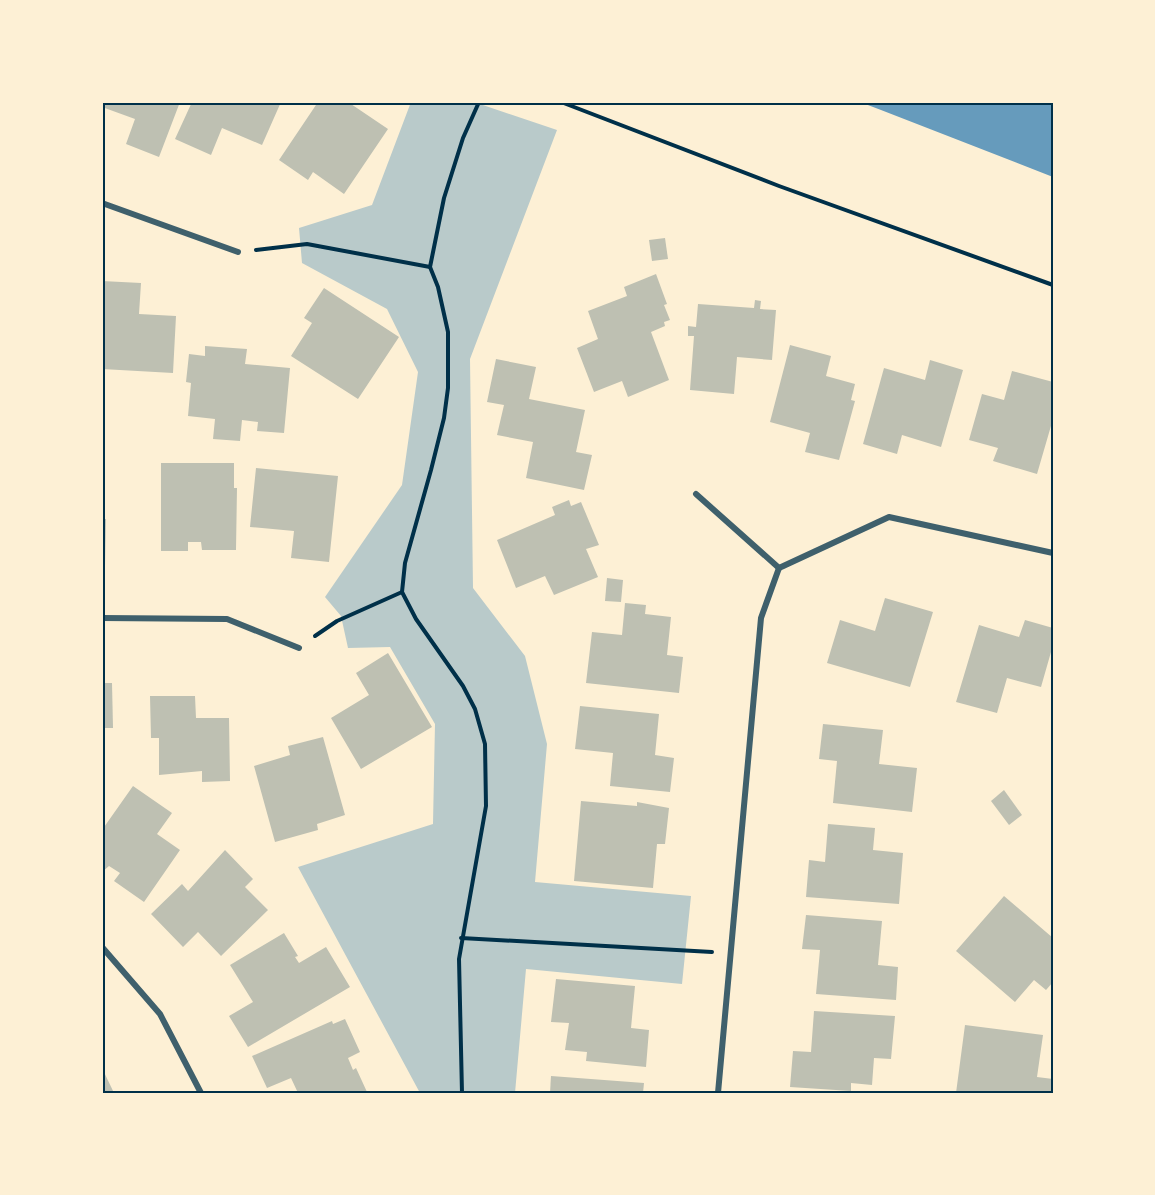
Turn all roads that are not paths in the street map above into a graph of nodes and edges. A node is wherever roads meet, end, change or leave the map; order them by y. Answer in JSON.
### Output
{"nodes":[{"id":1,"x":102,"y":203,"type":"edge"},
{"id":2,"x":238,"y":252,"type":"road end"},
{"id":3,"x":696,"y":494,"type":"dead end"},
{"id":4,"x":1053,"y":553,"type":"edge"},
{"id":5,"x":779,"y":568,"type":"junction"},
{"id":6,"x":102,"y":618,"type":"edge"},
{"id":7,"x":299,"y":648,"type":"road end"},
{"id":8,"x":102,"y":947,"type":"edge"},
{"id":9,"x":201,"y":1093,"type":"edge"},
{"id":10,"x":718,"y":1093,"type":"edge"}],
"edges":[{"from":1,"to":2,"type":"street"},
{"from":3,"to":5,"type":"street"},
{"from":4,"to":5,"type":"street"},
{"from":5,"to":10,"type":"street"},
{"from":6,"to":7,"type":"street"},
{"from":8,"to":9,"type":"street"}]}
